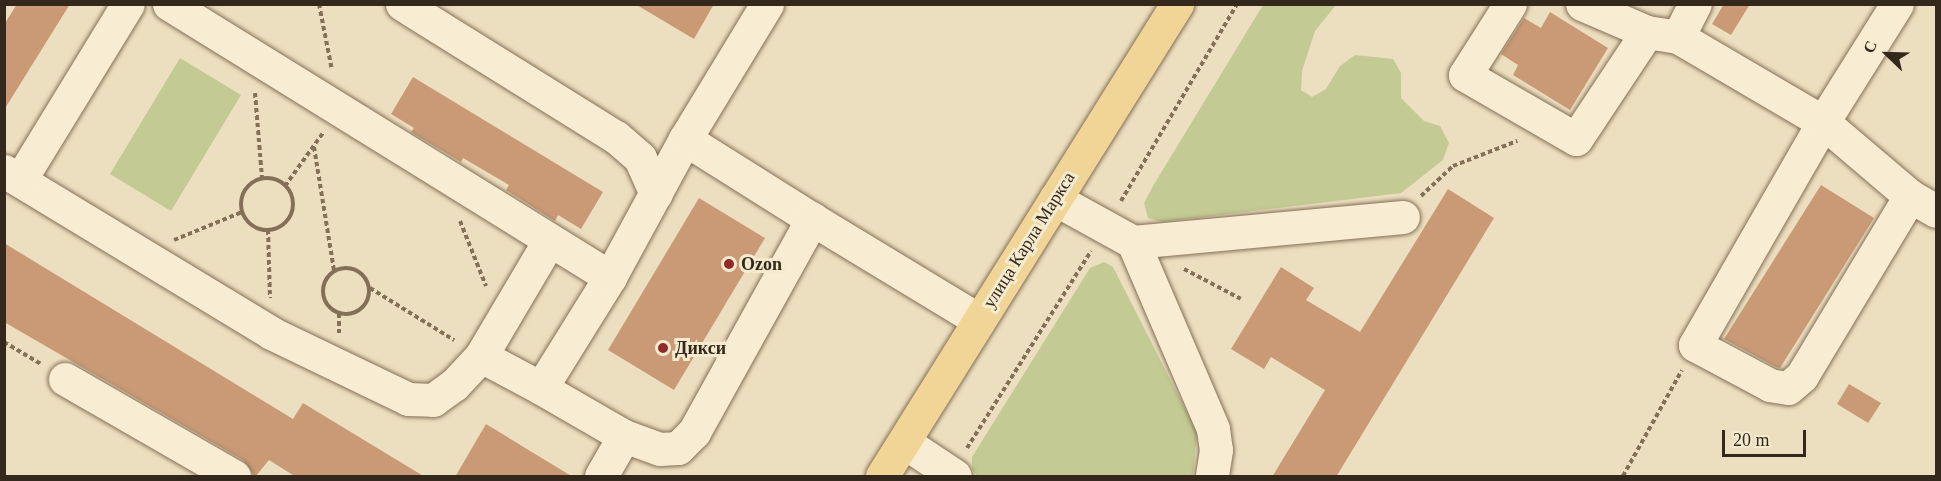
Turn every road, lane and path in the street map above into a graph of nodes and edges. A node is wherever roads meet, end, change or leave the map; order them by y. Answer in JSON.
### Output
{"nodes":[{"id":1,"x":128,"y":4,"type":"edge"},
{"id":2,"x":170,"y":4,"type":"edge"},
{"id":3,"x":319,"y":4,"type":"edge"},
{"id":4,"x":402,"y":4,"type":"edge"},
{"id":5,"x":767,"y":4,"type":"edge"},
{"id":6,"x":1177,"y":4,"type":"edge"},
{"id":7,"x":1237,"y":4,"type":"edge"},
{"id":8,"x":1510,"y":4,"type":"edge"},
{"id":9,"x":1582,"y":4,"type":"edge"},
{"id":10,"x":1695,"y":4,"type":"edge"},
{"id":11,"x":1898,"y":4,"type":"edge"},
{"id":12,"x":1662,"y":34,"type":"junction"},
{"id":13,"x":252,"y":55,"type":"junction"},
{"id":14,"x":339,"y":106,"type":"junction"},
{"id":15,"x":1823,"y":122,"type":"junction"},
{"id":16,"x":1553,"y":126,"type":"junction"},
{"id":17,"x":685,"y":139,"type":"junction"},
{"id":18,"x":314,"y":147,"type":"junction"},
{"id":19,"x":12,"y":175,"type":"edge"},
{"id":20,"x":262,"y":179,"type":"junction"},
{"id":21,"x":285,"y":186,"type":"junction"},
{"id":22,"x":656,"y":194,"type":"junction"},
{"id":23,"x":1055,"y":199,"type":"junction"},
{"id":24,"x":1923,"y":204,"type":"edge"},
{"id":25,"x":242,"y":212,"type":"junction"},
{"id":26,"x":458,"y":215,"type":"dead end"},
{"id":27,"x":1403,"y":218,"type":"joint"},
{"id":28,"x":812,"y":219,"type":"junction"},
{"id":29,"x":268,"y":230,"type":"junction"},
{"id":30,"x":1120,"y":235,"type":"junction"},
{"id":31,"x":549,"y":241,"type":"junction"},
{"id":32,"x":137,"y":255,"type":"junction"},
{"id":33,"x":334,"y":271,"type":"junction"},
{"id":34,"x":610,"y":277,"type":"junction"},
{"id":35,"x":370,"y":288,"type":"junction"},
{"id":36,"x":1241,"y":299,"type":"dead end"},
{"id":37,"x":980,"y":320,"type":"junction"},
{"id":38,"x":501,"y":323,"type":"junction"},
{"id":39,"x":271,"y":333,"type":"junction"},
{"id":40,"x":4,"y":342,"type":"edge"},
{"id":41,"x":1695,"y":345,"type":"junction"},
{"id":42,"x":481,"y":356,"type":"junction"},
{"id":43,"x":65,"y":379,"type":"joint"},
{"id":44,"x":541,"y":388,"type":"junction"},
{"id":45,"x":624,"y":436,"type":"junction"},
{"id":46,"x":904,"y":442,"type":"junction"},
{"id":47,"x":953,"y":475,"type":"edge"},
{"id":48,"x":234,"y":477,"type":"edge"},
{"id":49,"x":601,"y":477,"type":"edge"},
{"id":50,"x":882,"y":477,"type":"edge"},
{"id":51,"x":1212,"y":477,"type":"edge"},
{"id":52,"x":1623,"y":477,"type":"edge"}],
"edges":[{"from":1,"to":19,"type":"lane"},
{"from":2,"to":13,"type":"lane"},
{"from":3,"to":14,"type":"path"},
{"from":4,"to":22,"type":"lane"},
{"from":5,"to":17,"type":"lane"},
{"from":6,"to":23,"type":"main road","name":"улица Карла Маркса"},
{"from":7,"to":30,"type":"path"},
{"from":8,"to":16,"type":"lane"},
{"from":9,"to":12,"type":"lane"},
{"from":10,"to":12,"type":"lane"},
{"from":11,"to":15,"type":"lane"},
{"from":12,"to":15,"type":"lane"},
{"from":12,"to":16,"type":"lane"},
{"from":13,"to":14,"type":"lane"},
{"from":13,"to":20,"type":"path"},
{"from":14,"to":18,"type":"path"},
{"from":14,"to":31,"type":"lane"},
{"from":15,"to":24,"type":"lane"},
{"from":15,"to":41,"type":"lane"},
{"from":16,"to":27,"type":"path"},
{"from":17,"to":22,"type":"lane"},
{"from":17,"to":28,"type":"lane"},
{"from":18,"to":21,"type":"path"},
{"from":18,"to":33,"type":"path"},
{"from":19,"to":32,"type":"lane"},
{"from":20,"to":21,"type":"path"},
{"from":20,"to":25,"type":"path"},
{"from":21,"to":29,"type":"path"},
{"from":22,"to":34,"type":"lane"},
{"from":23,"to":30,"type":"lane"},
{"from":23,"to":37,"type":"main road","name":"улица Карла Маркса"},
{"from":24,"to":41,"type":"lane"},
{"from":25,"to":29,"type":"path"},
{"from":25,"to":32,"type":"path"},
{"from":26,"to":38,"type":"path"},
{"from":27,"to":30,"type":"lane"},
{"from":28,"to":37,"type":"lane"},
{"from":28,"to":45,"type":"lane"},
{"from":29,"to":39,"type":"path"},
{"from":30,"to":36,"type":"path"},
{"from":30,"to":47,"type":"path"},
{"from":30,"to":51,"type":"lane"},
{"from":31,"to":34,"type":"lane"},
{"from":31,"to":38,"type":"lane"},
{"from":32,"to":39,"type":"lane"},
{"from":33,"to":35,"type":"path"},
{"from":33,"to":35,"type":"path"},
{"from":34,"to":44,"type":"lane"},
{"from":35,"to":42,"type":"path"},
{"from":37,"to":46,"type":"main road","name":"улица Карла Маркса"},
{"from":38,"to":42,"type":"lane"},
{"from":39,"to":42,"type":"lane"},
{"from":40,"to":43,"type":"path"},
{"from":41,"to":52,"type":"path"},
{"from":42,"to":44,"type":"lane"},
{"from":43,"to":48,"type":"lane"},
{"from":44,"to":45,"type":"lane"},
{"from":45,"to":49,"type":"lane"},
{"from":46,"to":47,"type":"lane"},
{"from":46,"to":50,"type":"main road","name":"улица Карла Маркса"}]}
